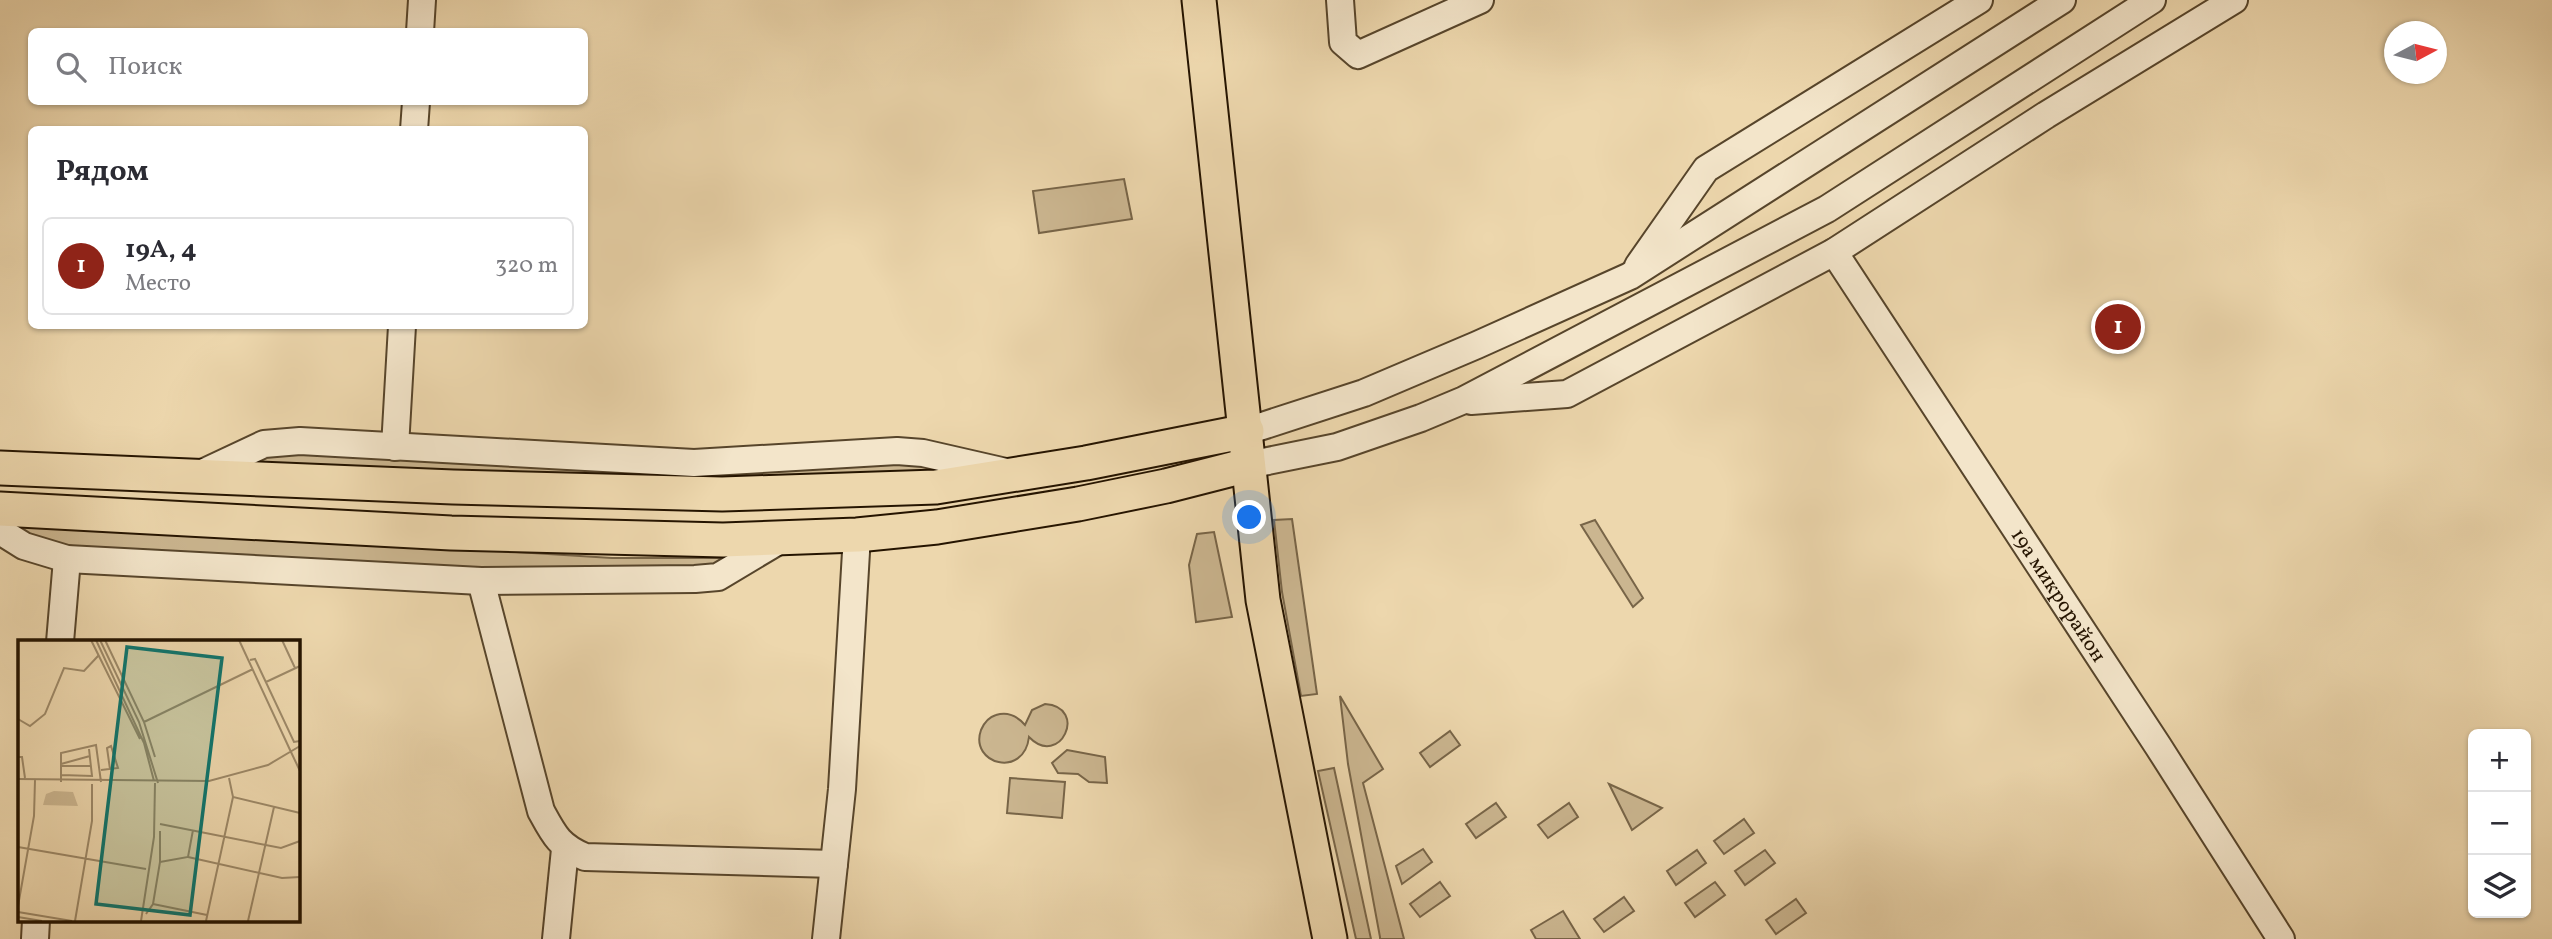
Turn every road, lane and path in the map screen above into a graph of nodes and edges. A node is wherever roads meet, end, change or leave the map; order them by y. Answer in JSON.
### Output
{"nodes":[{"id":1,"x":422,"y":0,"type":"edge"},
{"id":2,"x":1180,"y":0,"type":"edge"},
{"id":3,"x":1199,"y":0,"type":"edge"},
{"id":4,"x":1339,"y":0,"type":"edge"},
{"id":5,"x":1480,"y":0,"type":"edge"},
{"id":6,"x":1979,"y":0,"type":"edge"},
{"id":7,"x":2063,"y":0,"type":"edge"},
{"id":8,"x":2152,"y":0,"type":"edge"},
{"id":9,"x":2234,"y":0,"type":"edge"},
{"id":10,"x":420,"y":28,"type":"edge"},
{"id":11,"x":416,"y":105,"type":"edge"},
{"id":12,"x":414,"y":126,"type":"edge"},
{"id":13,"x":1834,"y":253,"type":"junction"},
{"id":14,"x":1630,"y":276,"type":"junction"},
{"id":15,"x":402,"y":329,"type":"edge"},
{"id":16,"x":1458,"y":402,"type":"junction"},
{"id":17,"x":1235,"y":432,"type":"junction"},
{"id":18,"x":395,"y":447,"type":"junction"},
{"id":19,"x":0,"y":468,"type":"edge"},
{"id":20,"x":1237,"y":468,"type":"junction"},
{"id":21,"x":1014,"y":474,"type":"junction"},
{"id":22,"x":196,"y":476,"type":"junction"},
{"id":23,"x":0,"y":509,"type":"edge"},
{"id":24,"x":0,"y":531,"type":"edge"},
{"id":25,"x":857,"y":535,"type":"junction"},
{"id":26,"x":786,"y":536,"type":"junction"},
{"id":27,"x":67,"y":559,"type":"junction"},
{"id":28,"x":481,"y":581,"type":"junction"},
{"id":29,"x":60,"y":640,"type":"edge"},
{"id":30,"x":565,"y":849,"type":"junction"},
{"id":31,"x":834,"y":864,"type":"junction"},
{"id":32,"x":556,"y":939,"type":"edge"},
{"id":33,"x":826,"y":939,"type":"edge"},
{"id":34,"x":1309,"y":939,"type":"edge"},
{"id":35,"x":1330,"y":939,"type":"edge"},
{"id":36,"x":2281,"y":939,"type":"edge"}],
"edges":[{"from":1,"to":10,"type":"street"},
{"from":2,"to":17,"type":"main road"},
{"from":3,"to":17,"type":"main road"},
{"from":4,"to":5,"type":"street"},
{"from":6,"to":14,"type":"street"},
{"from":7,"to":14,"type":"street"},
{"from":8,"to":16,"type":"street"},
{"from":9,"to":13,"type":"street"},
{"from":11,"to":12,"type":"street"},
{"from":13,"to":16,"type":"street"},
{"from":13,"to":36,"type":"street","name":"19а микрорайон"},
{"from":14,"to":17,"type":"street"},
{"from":15,"to":18,"type":"street"},
{"from":16,"to":20,"type":"street"},
{"from":17,"to":20,"type":"main road"},
{"from":17,"to":21,"type":"main road"},
{"from":18,"to":21,"type":"street"},
{"from":18,"to":22,"type":"street"},
{"from":19,"to":22,"type":"main road"},
{"from":20,"to":25,"type":"main road"},
{"from":20,"to":34,"type":"main road"},
{"from":20,"to":35,"type":"main road"},
{"from":21,"to":22,"type":"main road"},
{"from":23,"to":26,"type":"main road"},
{"from":24,"to":27,"type":"street"},
{"from":25,"to":26,"type":"main road"},
{"from":25,"to":31,"type":"street"},
{"from":26,"to":28,"type":"street"},
{"from":27,"to":28,"type":"street"},
{"from":27,"to":29,"type":"street"},
{"from":28,"to":30,"type":"street"},
{"from":30,"to":31,"type":"street"},
{"from":30,"to":32,"type":"street"},
{"from":31,"to":33,"type":"street"}]}
